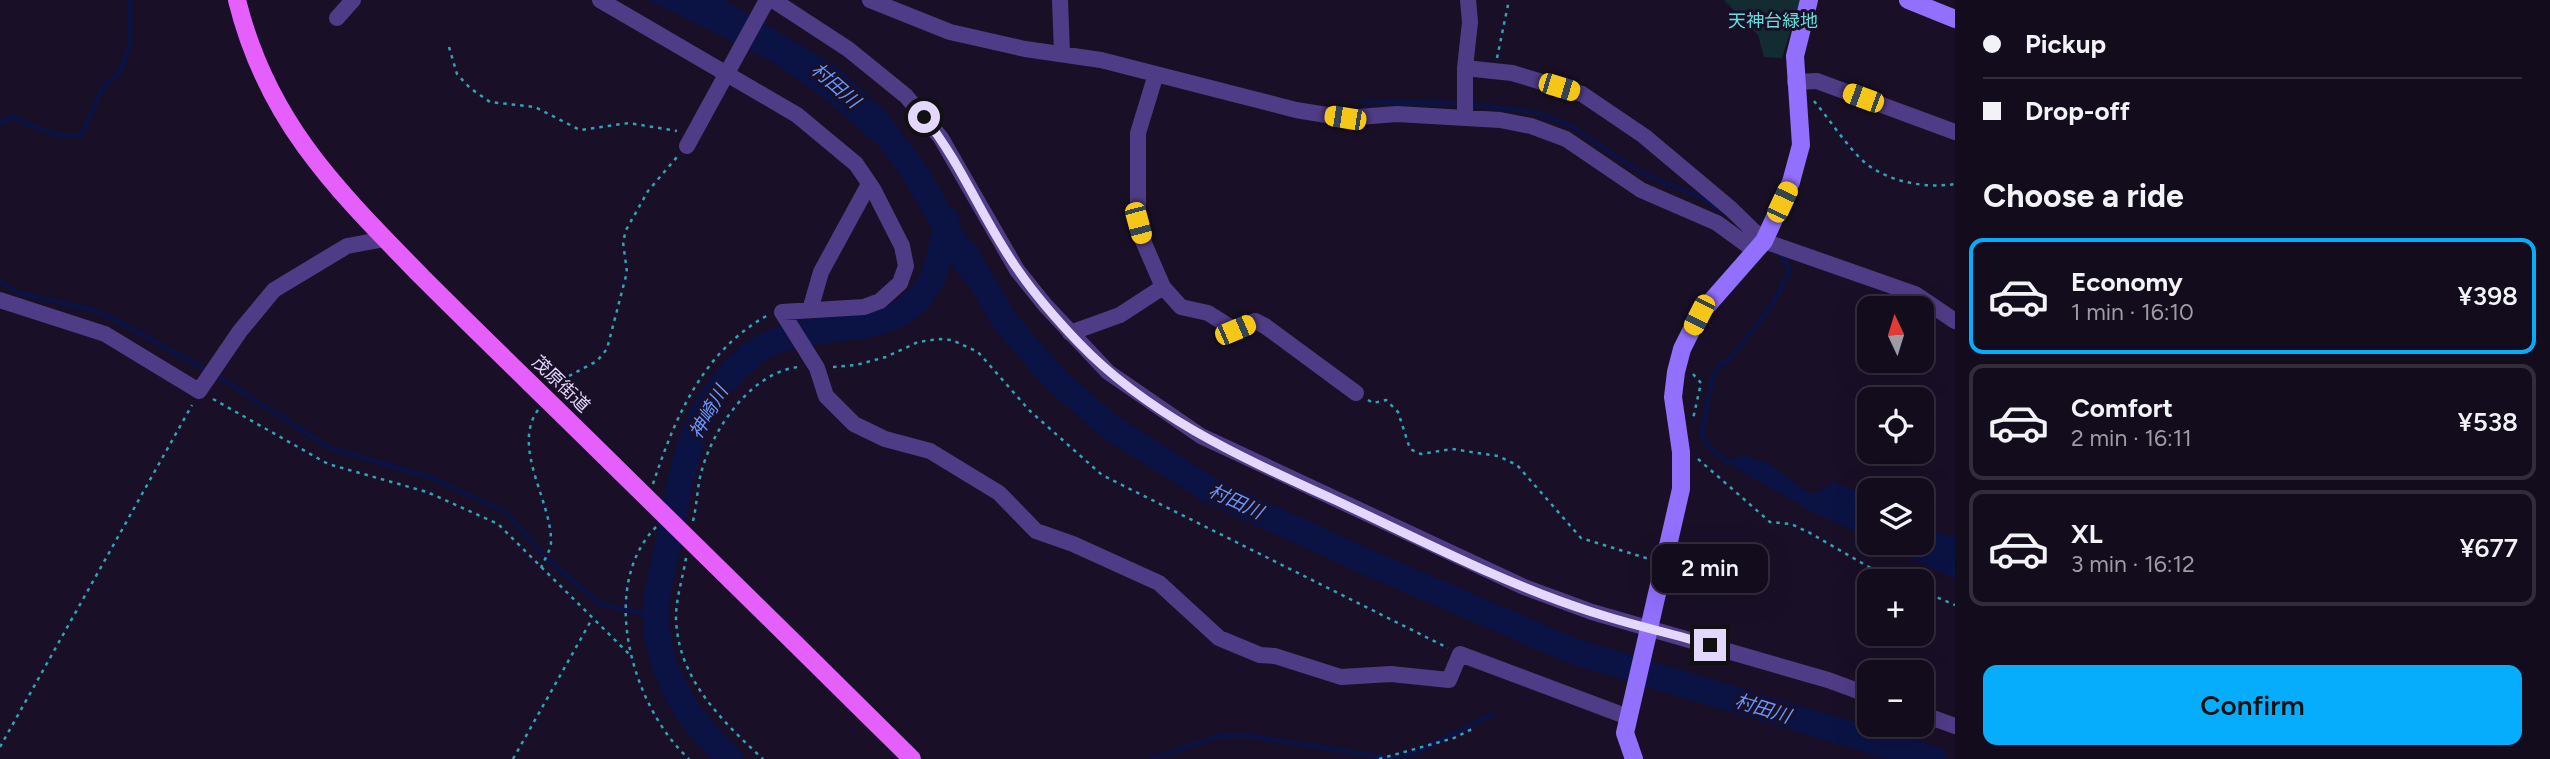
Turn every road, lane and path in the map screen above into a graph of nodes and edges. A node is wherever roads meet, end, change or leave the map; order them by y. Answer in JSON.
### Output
{"nodes":[{"id":1,"x":237,"y":0,"type":"edge"},
{"id":2,"x":353,"y":0,"type":"edge"},
{"id":3,"x":600,"y":0,"type":"edge"},
{"id":4,"x":767,"y":0,"type":"edge"},
{"id":5,"x":773,"y":0,"type":"edge"},
{"id":6,"x":870,"y":0,"type":"edge"},
{"id":7,"x":1059,"y":0,"type":"edge"},
{"id":8,"x":1468,"y":0,"type":"edge"},
{"id":9,"x":1509,"y":0,"type":"edge"},
{"id":10,"x":1809,"y":0,"type":"edge"},
{"id":11,"x":1908,"y":0,"type":"edge"},
{"id":12,"x":337,"y":18,"type":"dead end"},
{"id":13,"x":1955,"y":19,"type":"edge"},
{"id":14,"x":449,"y":47,"type":"dead end"},
{"id":15,"x":1062,"y":54,"type":"junction"},
{"id":16,"x":1465,"y":68,"type":"junction"},
{"id":17,"x":1494,"y":72,"type":"junction"},
{"id":18,"x":725,"y":73,"type":"junction"},
{"id":19,"x":1156,"y":74,"type":"junction"},
{"id":20,"x":1795,"y":82,"type":"junction"},
{"id":21,"x":1465,"y":118,"type":"junction"},
{"id":22,"x":695,"y":130,"type":"junction"},
{"id":23,"x":1955,"y":132,"type":"edge"},
{"id":24,"x":687,"y":146,"type":"joint"},
{"id":25,"x":869,"y":184,"type":"junction"},
{"id":26,"x":1955,"y":184,"type":"edge"},
{"id":27,"x":385,"y":239,"type":"junction"},
{"id":28,"x":1759,"y":245,"type":"junction"},
{"id":29,"x":1163,"y":288,"type":"junction"},
{"id":30,"x":0,"y":300,"type":"edge"},
{"id":31,"x":810,"y":310,"type":"junction"},
{"id":32,"x":782,"y":312,"type":"junction"},
{"id":33,"x":1955,"y":321,"type":"edge"},
{"id":34,"x":1070,"y":333,"type":"junction"},
{"id":35,"x":1677,"y":365,"type":"junction"},
{"id":36,"x":817,"y":368,"type":"junction"},
{"id":37,"x":200,"y":391,"type":"junction"},
{"id":38,"x":1356,"y":393,"type":"joint"},
{"id":39,"x":542,"y":395,"type":"junction"},
{"id":40,"x":1691,"y":428,"type":"dead end"},
{"id":41,"x":1696,"y":456,"type":"dead end"},
{"id":42,"x":654,"y":505,"type":"junction"},
{"id":43,"x":1663,"y":563,"type":"junction"},
{"id":44,"x":541,"y":568,"type":"junction"},
{"id":45,"x":1872,"y":569,"type":"edge"},
{"id":46,"x":1934,"y":596,"type":"edge"},
{"id":47,"x":1955,"y":605,"type":"edge"},
{"id":48,"x":592,"y":619,"type":"junction"},
{"id":49,"x":1647,"y":627,"type":"junction"},
{"id":50,"x":629,"y":654,"type":"junction"},
{"id":51,"x":1460,"y":654,"type":"junction"},
{"id":52,"x":1857,"y":691,"type":"edge"},
{"id":53,"x":1628,"y":717,"type":"junction"},
{"id":54,"x":1934,"y":718,"type":"edge"},
{"id":55,"x":1955,"y":726,"type":"edge"},
{"id":56,"x":1474,"y":728,"type":"dead end"},
{"id":57,"x":0,"y":747,"type":"edge"},
{"id":58,"x":513,"y":759,"type":"edge"},
{"id":59,"x":689,"y":759,"type":"edge"},
{"id":60,"x":912,"y":759,"type":"edge"},
{"id":61,"x":1378,"y":759,"type":"edge"},
{"id":62,"x":1634,"y":759,"type":"edge"}],
"edges":[{"from":1,"to":27,"type":"main road","name":"茂原街道"},
{"from":2,"to":12,"type":"street"},
{"from":3,"to":18,"type":"street"},
{"from":4,"to":18,"type":"street"},
{"from":5,"to":34,"type":"street"},
{"from":6,"to":15,"type":"street"},
{"from":7,"to":15,"type":"street"},
{"from":8,"to":16,"type":"street"},
{"from":9,"to":17,"type":"path"},
{"from":10,"to":20,"type":"street"},
{"from":11,"to":13,"type":"street"},
{"from":14,"to":22,"type":"path"},
{"from":15,"to":19,"type":"street"},
{"from":16,"to":17,"type":"street"},
{"from":16,"to":21,"type":"street"},
{"from":17,"to":28,"type":"street"},
{"from":18,"to":22,"type":"street"},
{"from":18,"to":25,"type":"street"},
{"from":19,"to":21,"type":"street"},
{"from":19,"to":29,"type":"street"},
{"from":20,"to":23,"type":"street"},
{"from":20,"to":26,"type":"path"},
{"from":20,"to":28,"type":"street"},
{"from":21,"to":28,"type":"street"},
{"from":22,"to":24,"type":"street"},
{"from":24,"to":39,"type":"path"},
{"from":25,"to":31,"type":"street"},
{"from":25,"to":31,"type":"street"},
{"from":27,"to":37,"type":"street"},
{"from":27,"to":39,"type":"main road","name":"茂原街道"},
{"from":28,"to":33,"type":"street"},
{"from":28,"to":35,"type":"street"},
{"from":29,"to":34,"type":"street"},
{"from":29,"to":38,"type":"street"},
{"from":30,"to":37,"type":"street"},
{"from":31,"to":32,"type":"street"},
{"from":32,"to":36,"type":"street"},
{"from":32,"to":42,"type":"path"},
{"from":34,"to":49,"type":"street"},
{"from":35,"to":40,"type":"path"},
{"from":35,"to":43,"type":"street"},
{"from":36,"to":51,"type":"path"},
{"from":36,"to":51,"type":"street"},
{"from":37,"to":44,"type":"path"},
{"from":37,"to":57,"type":"path"},
{"from":38,"to":43,"type":"path"},
{"from":39,"to":42,"type":"main road","name":"茂原街道"},
{"from":39,"to":44,"type":"path"},
{"from":41,"to":45,"type":"path"},
{"from":42,"to":50,"type":"path"},
{"from":42,"to":60,"type":"main road","name":"茂原街道"},
{"from":43,"to":49,"type":"street"},
{"from":44,"to":48,"type":"path"},
{"from":46,"to":47,"type":"path"},
{"from":48,"to":50,"type":"path"},
{"from":48,"to":58,"type":"path"},
{"from":49,"to":52,"type":"street"},
{"from":49,"to":53,"type":"street"},
{"from":50,"to":59,"type":"path"},
{"from":51,"to":53,"type":"street"},
{"from":53,"to":62,"type":"street"},
{"from":54,"to":55,"type":"street"},
{"from":56,"to":61,"type":"path"}]}
